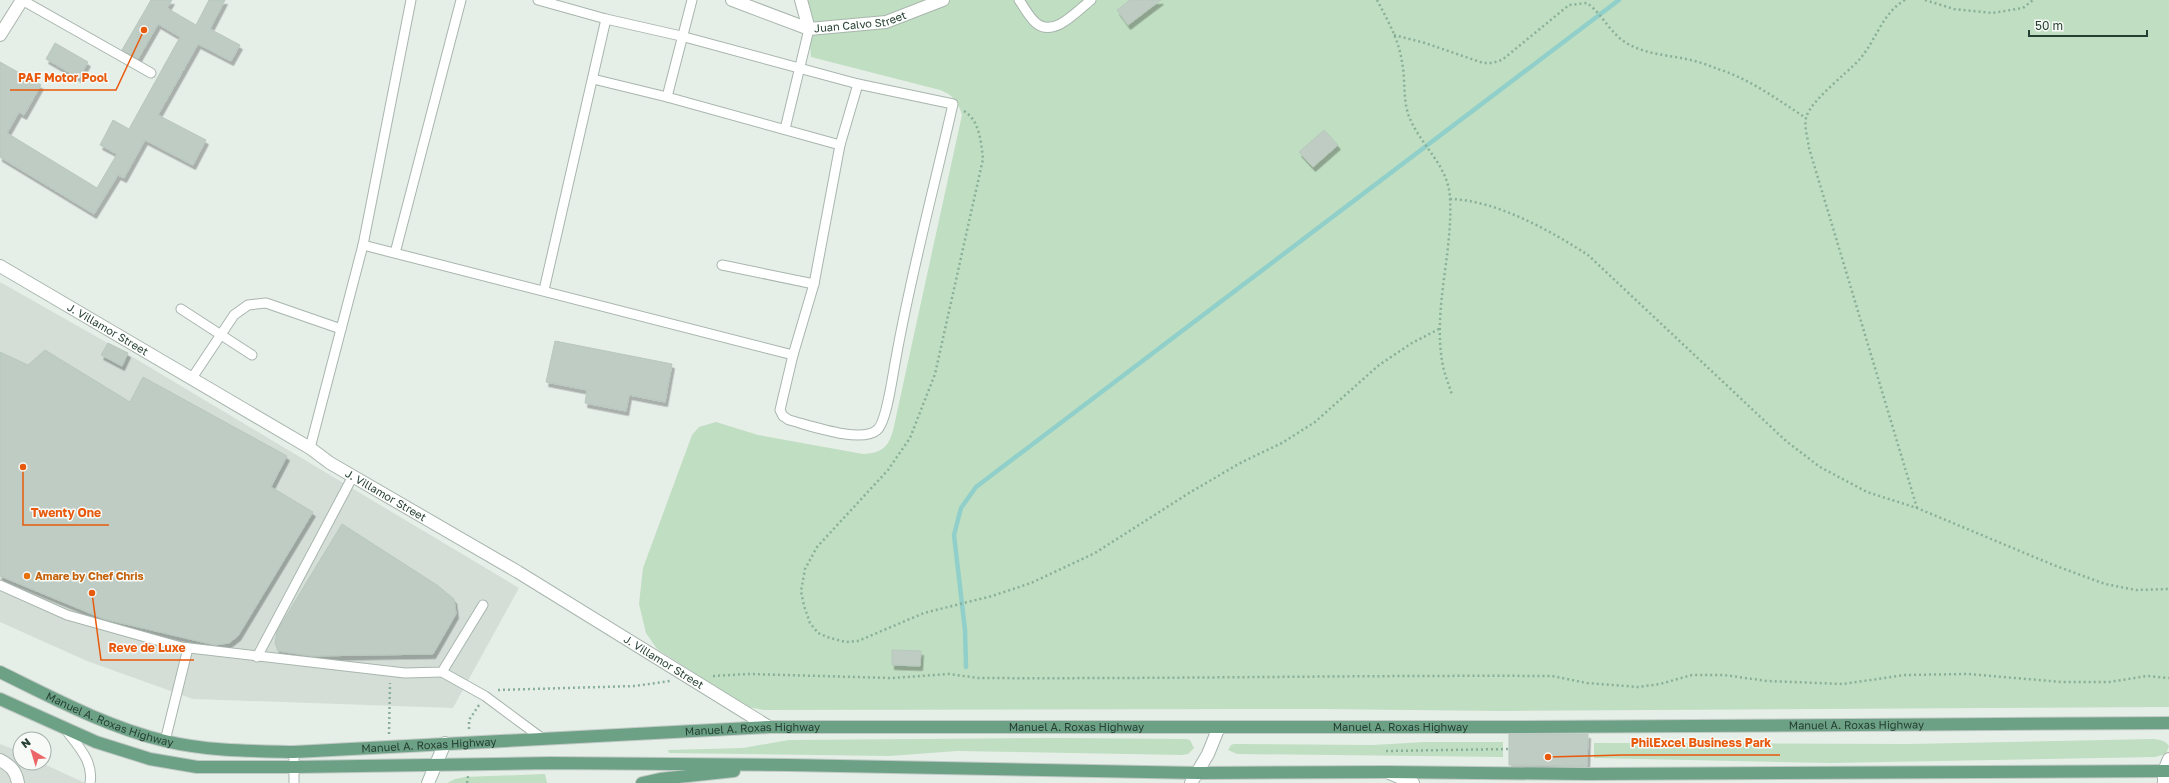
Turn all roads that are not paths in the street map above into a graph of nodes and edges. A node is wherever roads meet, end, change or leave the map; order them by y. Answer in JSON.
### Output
{"nodes":[{"id":1,"x":22,"y":0,"type":"edge"},
{"id":2,"x":411,"y":0,"type":"edge"},
{"id":3,"x":461,"y":0,"type":"edge"},
{"id":4,"x":538,"y":0,"type":"edge"},
{"id":5,"x":692,"y":0,"type":"edge"},
{"id":6,"x":732,"y":0,"type":"edge"},
{"id":7,"x":802,"y":0,"type":"edge"},
{"id":8,"x":943,"y":0,"type":"edge"},
{"id":9,"x":1019,"y":0,"type":"edge"},
{"id":10,"x":1091,"y":0,"type":"edge"},
{"id":11,"x":606,"y":20,"type":"junction"},
{"id":12,"x":809,"y":29,"type":"junction"},
{"id":13,"x":0,"y":35,"type":"edge"},
{"id":14,"x":681,"y":36,"type":"junction"},
{"id":15,"x":800,"y":67,"type":"junction"},
{"id":16,"x":151,"y":74,"type":"dead end"},
{"id":17,"x":593,"y":79,"type":"junction"},
{"id":18,"x":858,"y":84,"type":"junction"},
{"id":19,"x":667,"y":97,"type":"junction"},
{"id":20,"x":785,"y":129,"type":"junction"},
{"id":21,"x":840,"y":145,"type":"junction"},
{"id":22,"x":363,"y":245,"type":"junction"},
{"id":23,"x":395,"y":253,"type":"junction"},
{"id":24,"x":722,"y":265,"type":"dead end"},
{"id":25,"x":0,"y":266,"type":"edge"},
{"id":26,"x":814,"y":284,"type":"junction"},
{"id":27,"x":544,"y":290,"type":"junction"},
{"id":28,"x":181,"y":309,"type":"dead end"},
{"id":29,"x":341,"y":329,"type":"junction"},
{"id":30,"x":221,"y":334,"type":"junction"},
{"id":31,"x":252,"y":355,"type":"dead end"},
{"id":32,"x":793,"y":356,"type":"junction"},
{"id":33,"x":192,"y":378,"type":"junction"},
{"id":34,"x":310,"y":448,"type":"junction"},
{"id":35,"x":354,"y":476,"type":"junction"},
{"id":36,"x":0,"y":585,"type":"edge"},
{"id":37,"x":483,"y":605,"type":"dead end"},
{"id":38,"x":188,"y":648,"type":"junction"},
{"id":39,"x":257,"y":657,"type":"junction"},
{"id":40,"x":0,"y":672,"type":"edge"},
{"id":41,"x":442,"y":672,"type":"junction"},
{"id":42,"x":0,"y":699,"type":"edge"},
{"id":43,"x":2169,"y":723,"type":"edge"},
{"id":44,"x":769,"y":727,"type":"junction"},
{"id":45,"x":1219,"y":727,"type":"junction"},
{"id":46,"x":66,"y":730,"type":"junction"},
{"id":47,"x":543,"y":739,"type":"junction"},
{"id":48,"x":165,"y":741,"type":"junction"},
{"id":49,"x":445,"y":743,"type":"junction"},
{"id":50,"x":294,"y":752,"type":"junction"},
{"id":51,"x":2169,"y":759,"type":"edge"},
{"id":52,"x":0,"y":760,"type":"edge"},
{"id":53,"x":437,"y":764,"type":"junction"},
{"id":54,"x":789,"y":765,"type":"junction"},
{"id":55,"x":295,"y":767,"type":"junction"},
{"id":56,"x":1386,"y":772,"type":"junction"},
{"id":57,"x":2165,"y":775,"type":"edge"},
{"id":58,"x":1194,"y":778,"type":"edge"},
{"id":59,"x":18,"y":783,"type":"edge"},
{"id":60,"x":90,"y":783,"type":"edge"},
{"id":61,"x":294,"y":783,"type":"edge"},
{"id":62,"x":428,"y":783,"type":"edge"},
{"id":63,"x":642,"y":783,"type":"edge"},
{"id":64,"x":1413,"y":783,"type":"edge"}],
"edges":[{"from":1,"to":13,"type":"street"},
{"from":1,"to":16,"type":"lane"},
{"from":2,"to":22,"type":"lane"},
{"from":3,"to":23,"type":"lane"},
{"from":4,"to":11,"type":"lane"},
{"from":5,"to":14,"type":"lane"},
{"from":6,"to":12,"type":"street","name":"Juan Calvo Street"},
{"from":7,"to":12,"type":"street"},
{"from":8,"to":12,"type":"street","name":"Juan Calvo Street"},
{"from":9,"to":10,"type":"lane"},
{"from":11,"to":14,"type":"lane"},
{"from":11,"to":17,"type":"lane"},
{"from":12,"to":15,"type":"lane"},
{"from":14,"to":15,"type":"lane"},
{"from":14,"to":19,"type":"lane"},
{"from":15,"to":18,"type":"lane"},
{"from":15,"to":20,"type":"lane"},
{"from":17,"to":19,"type":"lane"},
{"from":17,"to":27,"type":"lane"},
{"from":18,"to":21,"type":"lane"},
{"from":18,"to":32,"type":"lane"},
{"from":19,"to":20,"type":"lane"},
{"from":20,"to":21,"type":"lane"},
{"from":21,"to":26,"type":"lane"},
{"from":22,"to":23,"type":"lane"},
{"from":22,"to":29,"type":"lane"},
{"from":23,"to":27,"type":"lane"},
{"from":24,"to":26,"type":"lane"},
{"from":25,"to":33,"type":"street","name":"J. Villamor Street"},
{"from":26,"to":32,"type":"lane"},
{"from":27,"to":32,"type":"lane"},
{"from":28,"to":30,"type":"lane"},
{"from":29,"to":30,"type":"lane"},
{"from":29,"to":34,"type":"lane"},
{"from":30,"to":31,"type":"lane"},
{"from":30,"to":33,"type":"lane"},
{"from":33,"to":34,"type":"street","name":"J. Villamor Street"},
{"from":34,"to":35,"type":"street","name":"J. Villamor Street"},
{"from":35,"to":39,"type":"lane"},
{"from":35,"to":44,"type":"street","name":"J. Villamor Street"},
{"from":36,"to":38,"type":"lane"},
{"from":37,"to":41,"type":"lane"},
{"from":38,"to":39,"type":"lane"},
{"from":38,"to":48,"type":"lane"},
{"from":39,"to":41,"type":"lane"},
{"from":40,"to":48,"type":"main road","name":"Manuel A. Roxas Highway"},
{"from":41,"to":47,"type":"lane"},
{"from":42,"to":46,"type":"main road","name":"Manuel A. Roxas Highway"},
{"from":43,"to":45,"type":"main road","name":"Manuel A. Roxas Highway"},
{"from":44,"to":45,"type":"main road","name":"Manuel A. Roxas Highway"},
{"from":44,"to":47,"type":"main road","name":"Manuel A. Roxas Highway"},
{"from":45,"to":58,"type":"street"},
{"from":46,"to":55,"type":"main road","name":"Manuel A. Roxas Highway"},
{"from":46,"to":60,"type":"lane"},
{"from":47,"to":49,"type":"main road","name":"Manuel A. Roxas Highway"},
{"from":48,"to":50,"type":"main road","name":"Manuel A. Roxas Highway"},
{"from":49,"to":50,"type":"main road","name":"Manuel A. Roxas Highway"},
{"from":49,"to":53,"type":"street"},
{"from":50,"to":55,"type":"lane"},
{"from":51,"to":57,"type":"street"},
{"from":52,"to":59,"type":"street"},
{"from":53,"to":54,"type":"main road","name":"Manuel A. Roxas Highway"},
{"from":53,"to":55,"type":"main road","name":"Manuel A. Roxas Highway"},
{"from":53,"to":62,"type":"street"},
{"from":54,"to":58,"type":"main road","name":"Manuel A. Roxas Highway"},
{"from":54,"to":63,"type":"main road"},
{"from":55,"to":61,"type":"lane"},
{"from":56,"to":57,"type":"main road","name":"Manuel A. Roxas Highway"},
{"from":56,"to":58,"type":"main road","name":"Manuel A. Roxas Highway"},
{"from":56,"to":64,"type":"street"}]}
